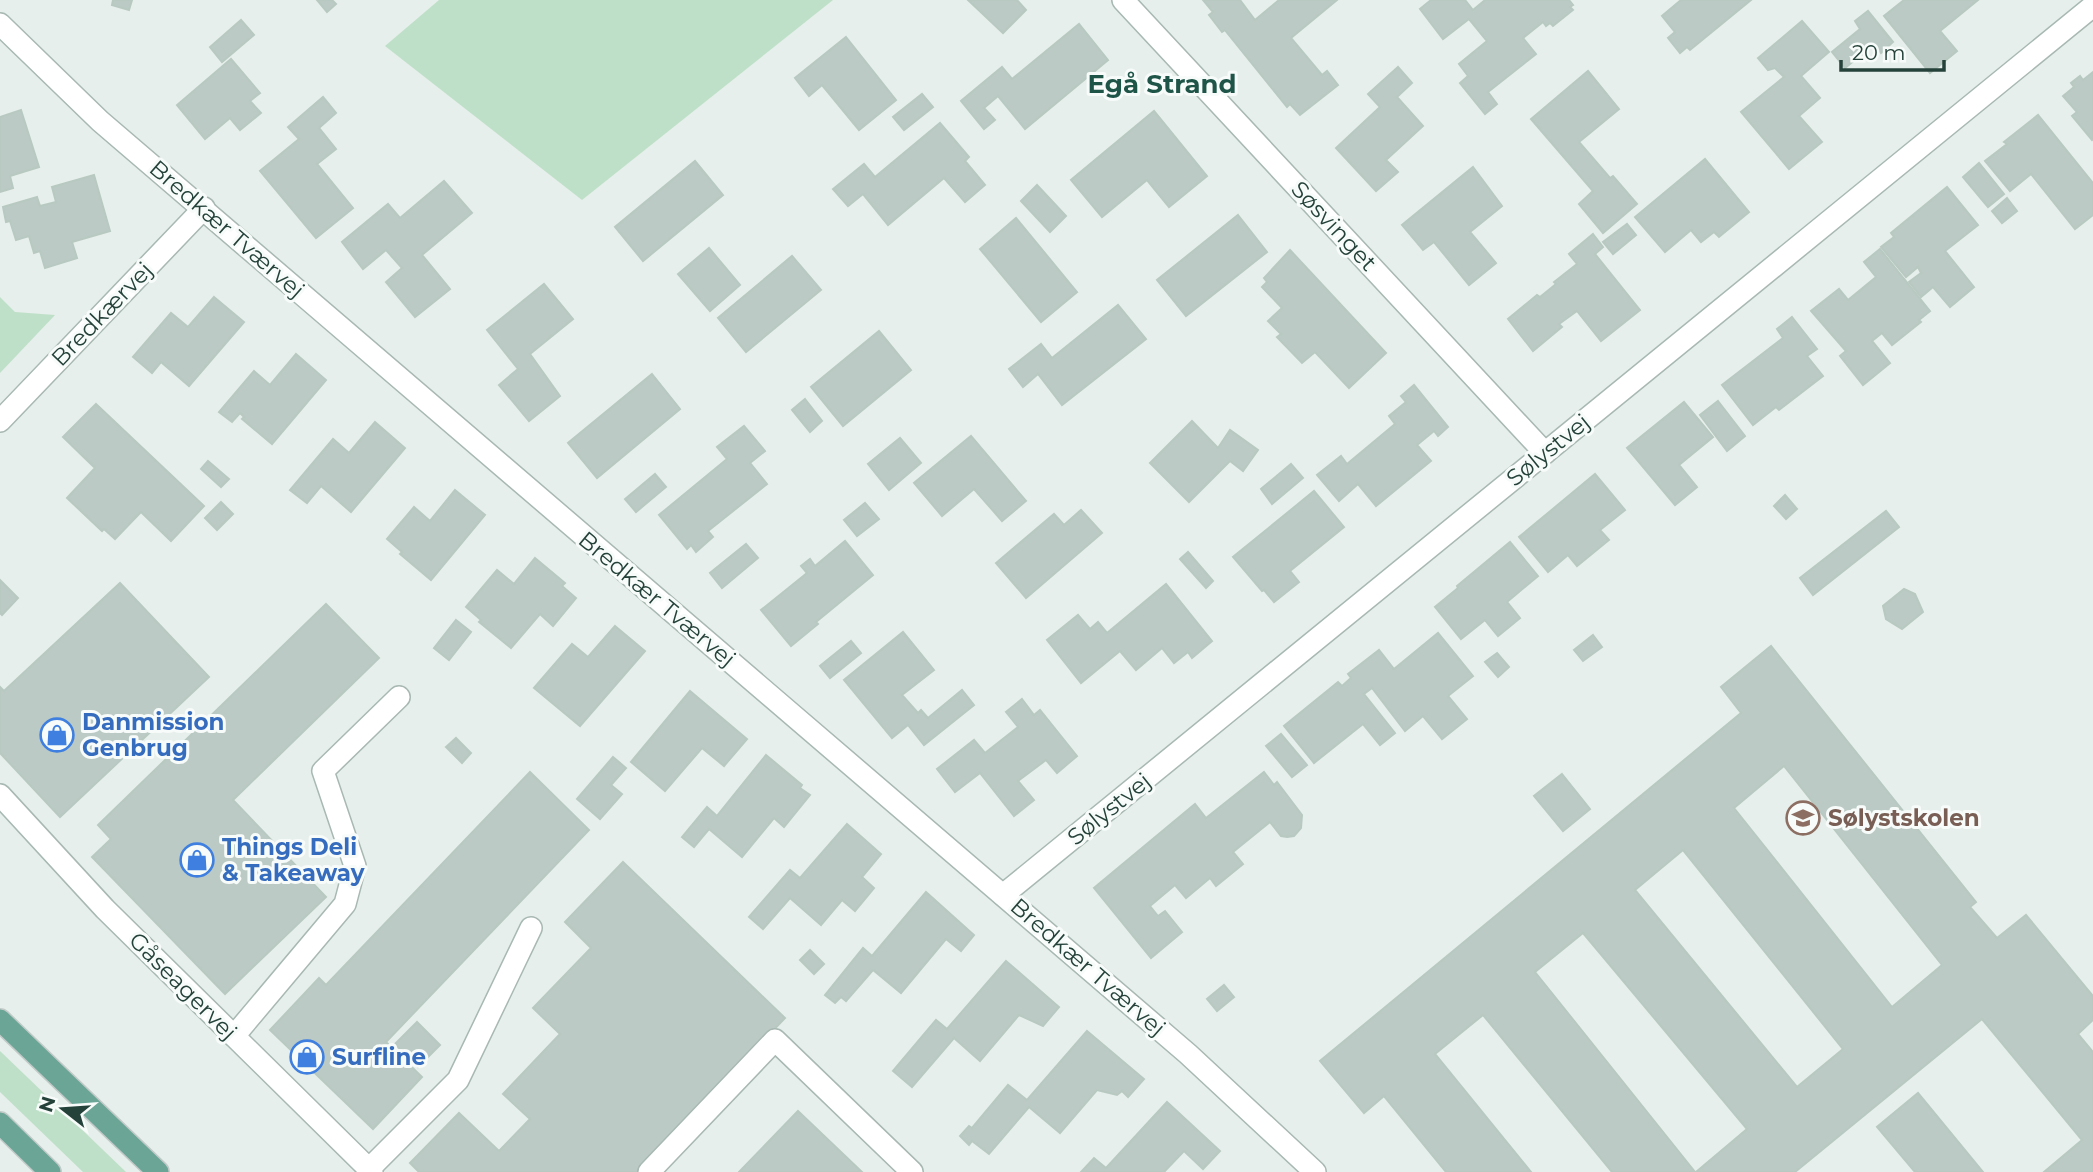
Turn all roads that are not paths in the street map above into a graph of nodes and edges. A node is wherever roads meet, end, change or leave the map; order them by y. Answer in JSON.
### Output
{"nodes":[{"id":1,"x":1122,"y":0,"type":"edge"},
{"id":2,"x":2082,"y":7,"type":"edge"},
{"id":3,"x":0,"y":24,"type":"edge"},
{"id":4,"x":204,"y":208,"type":"junction"},
{"id":5,"x":0,"y":421,"type":"edge"},
{"id":6,"x":1545,"y":453,"type":"junction"},
{"id":7,"x":399,"y":697,"type":"dead end"},
{"id":8,"x":0,"y":795,"type":"edge"},
{"id":9,"x":1003,"y":895,"type":"junction"},
{"id":10,"x":531,"y":928,"type":"dead end"},
{"id":11,"x":0,"y":1020,"type":"edge"},
{"id":12,"x":234,"y":1036,"type":"junction"},
{"id":13,"x":0,"y":1123,"type":"edge"},
{"id":14,"x":371,"y":1170,"type":"edge"},
{"id":15,"x":50,"y":1172,"type":"edge"},
{"id":16,"x":158,"y":1172,"type":"edge"},
{"id":17,"x":649,"y":1172,"type":"edge"},
{"id":18,"x":912,"y":1172,"type":"edge"},
{"id":19,"x":1315,"y":1172,"type":"edge"}],
"edges":[{"from":1,"to":6,"type":"street","name":"Søsvinget"},
{"from":2,"to":6,"type":"street","name":"Sølystvej"},
{"from":3,"to":4,"type":"street","name":"Bredkær Tværvej"},
{"from":4,"to":5,"type":"street","name":"Bredkærvej"},
{"from":4,"to":9,"type":"street","name":"Bredkær Tværvej"},
{"from":6,"to":9,"type":"street","name":"Sølystvej"},
{"from":7,"to":12,"type":"street"},
{"from":8,"to":12,"type":"street","name":"Gåseagervej"},
{"from":9,"to":19,"type":"street","name":"Bredkær Tværvej"},
{"from":10,"to":14,"type":"street"},
{"from":11,"to":16,"type":"main road"},
{"from":12,"to":14,"type":"street","name":"Gåseagervej"},
{"from":13,"to":15,"type":"main road"},
{"from":17,"to":18,"type":"street"}]}
